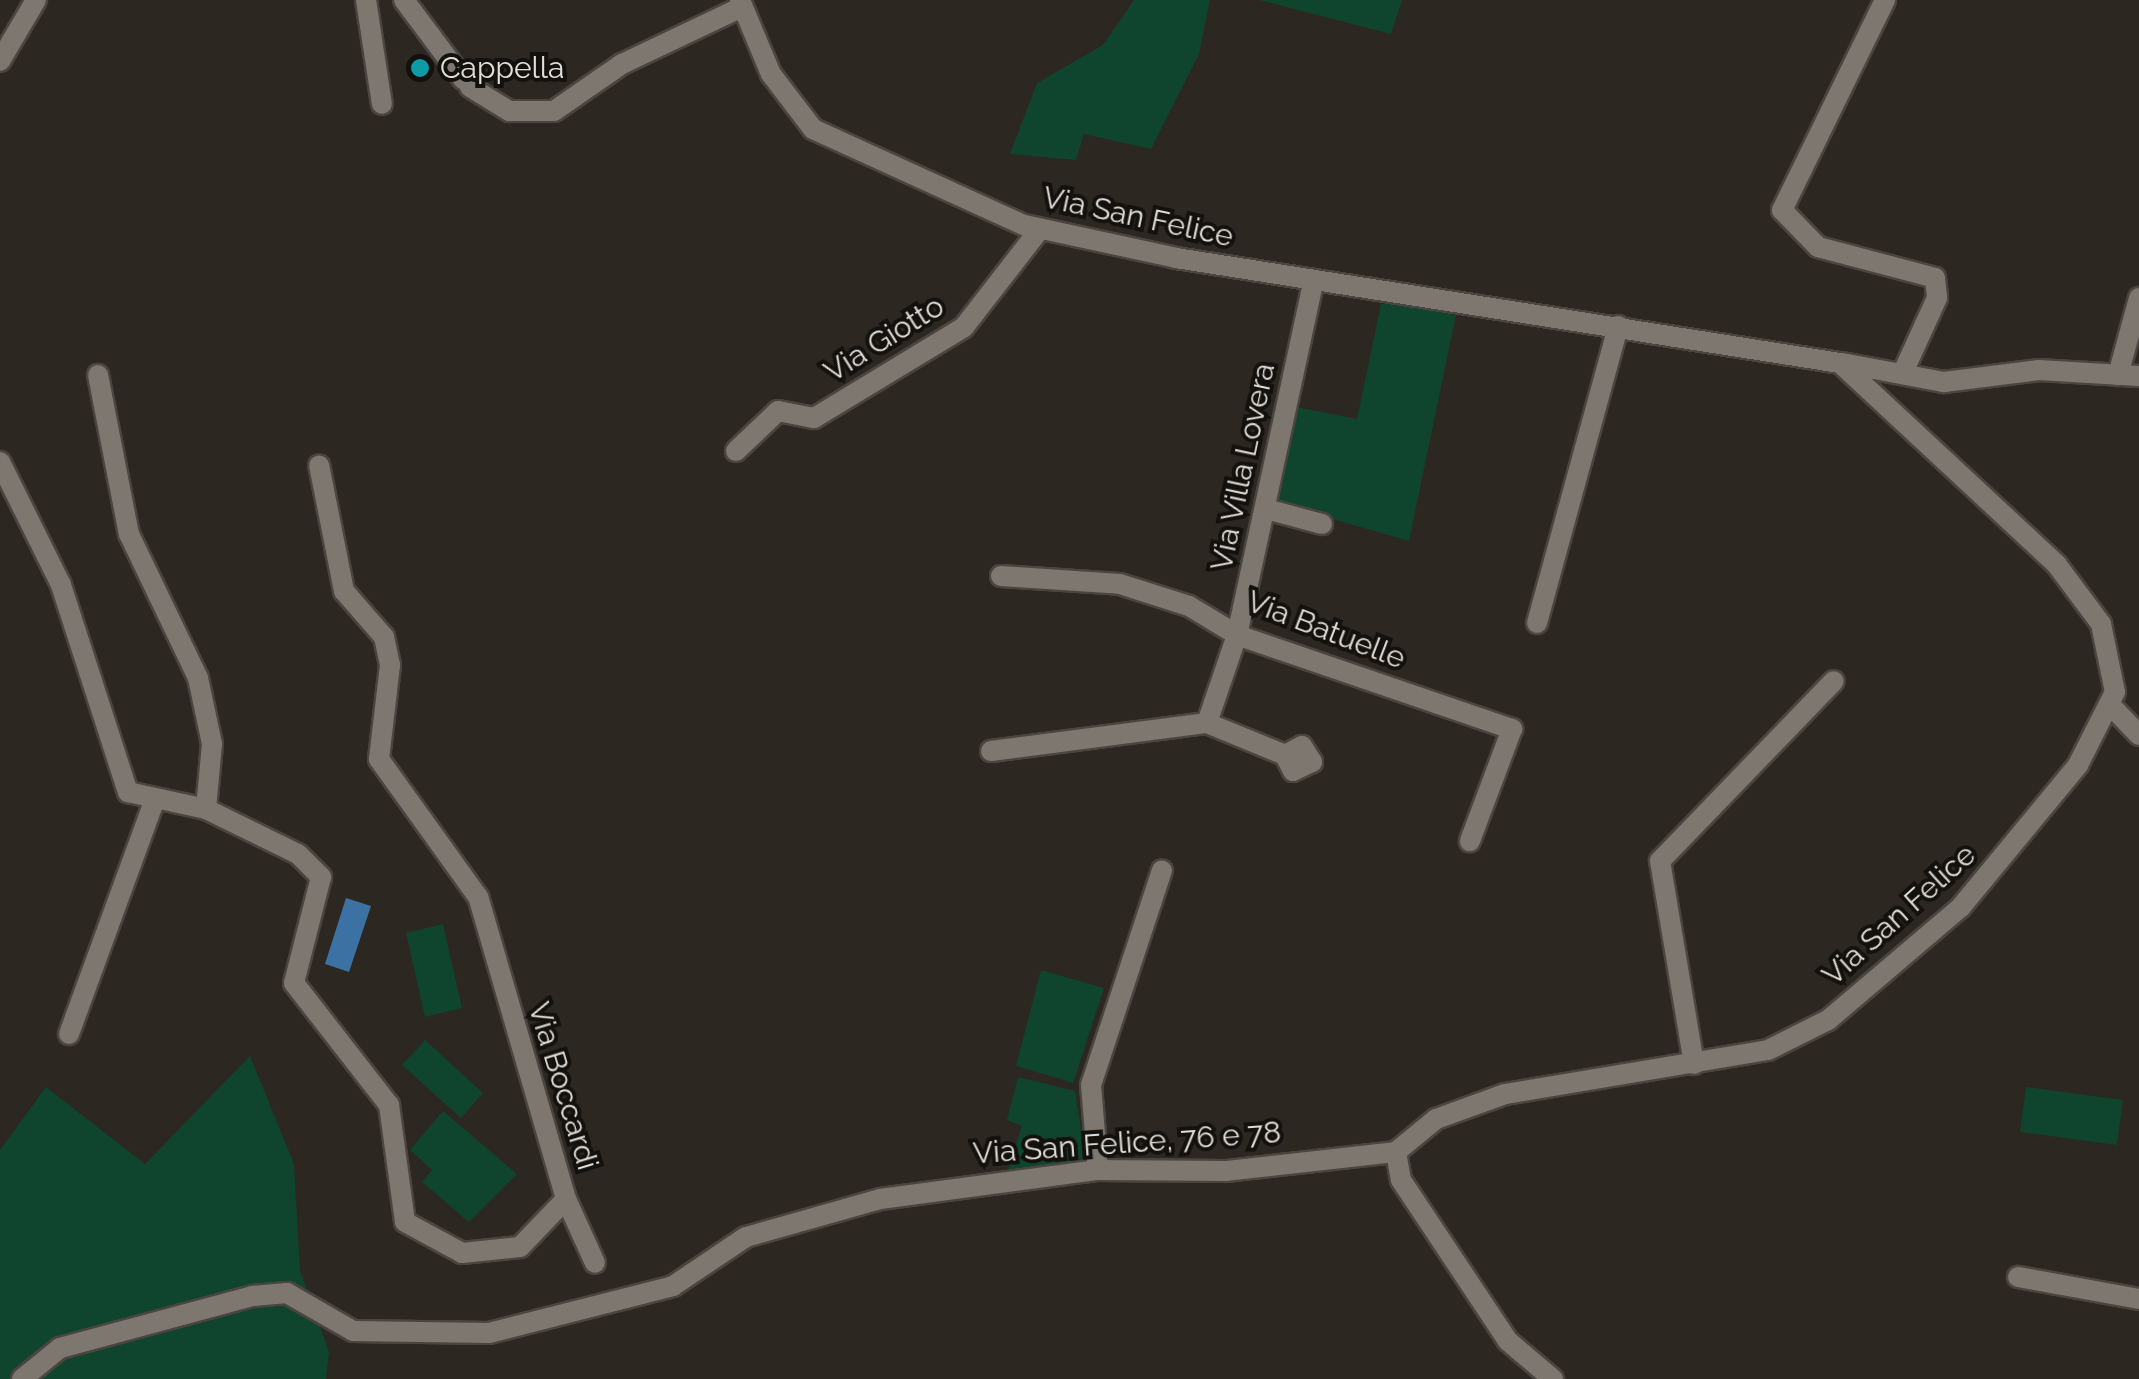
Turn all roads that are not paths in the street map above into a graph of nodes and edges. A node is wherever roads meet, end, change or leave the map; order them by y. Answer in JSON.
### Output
{"nodes":[{"id":1,"x":36,"y":0,"type":"edge"},
{"id":2,"x":366,"y":0,"type":"edge"},
{"id":3,"x":404,"y":0,"type":"edge"},
{"id":4,"x":1885,"y":0,"type":"edge"},
{"id":5,"x":740,"y":4,"type":"edge"},
{"id":6,"x":0,"y":61,"type":"edge"},
{"id":7,"x":382,"y":104,"type":"dead end"},
{"id":8,"x":1040,"y":230,"type":"junction"},
{"id":9,"x":1314,"y":280,"type":"junction"},
{"id":10,"x":2139,"y":298,"type":"edge"},
{"id":11,"x":1618,"y":326,"type":"junction"},
{"id":12,"x":1840,"y":363,"type":"junction"},
{"id":13,"x":1905,"y":368,"type":"junction"},
{"id":14,"x":98,"y":374,"type":"dead end"},
{"id":15,"x":2128,"y":376,"type":"edge"},
{"id":16,"x":736,"y":451,"type":"dead end"},
{"id":17,"x":0,"y":462,"type":"edge"},
{"id":18,"x":318,"y":465,"type":"dead end"},
{"id":19,"x":1266,"y":509,"type":"junction"},
{"id":20,"x":1322,"y":524,"type":"dead end"},
{"id":21,"x":1001,"y":576,"type":"dead end"},
{"id":22,"x":1537,"y":623,"type":"dead end"},
{"id":23,"x":1236,"y":636,"type":"junction"},
{"id":24,"x":1834,"y":681,"type":"dead end"},
{"id":25,"x":2112,"y":708,"type":"junction"},
{"id":26,"x":1207,"y":724,"type":"junction"},
{"id":27,"x":2139,"y":735,"type":"edge"},
{"id":28,"x":991,"y":751,"type":"dead end"},
{"id":29,"x":1285,"y":755,"type":"dead end"},
{"id":30,"x":154,"y":802,"type":"junction"},
{"id":31,"x":206,"y":810,"type":"junction"},
{"id":32,"x":1470,"y":841,"type":"dead end"},
{"id":33,"x":1162,"y":870,"type":"dead end"},
{"id":34,"x":69,"y":1034,"type":"dead end"},
{"id":35,"x":1694,"y":1064,"type":"junction"},
{"id":36,"x":1396,"y":1152,"type":"junction"},
{"id":37,"x":1098,"y":1170,"type":"junction"},
{"id":38,"x":566,"y":1199,"type":"junction"},
{"id":39,"x":595,"y":1264,"type":"dead end"},
{"id":40,"x":2018,"y":1277,"type":"dead end"},
{"id":41,"x":604,"y":1284,"type":"dead end"},
{"id":42,"x":2139,"y":1299,"type":"edge"},
{"id":43,"x":612,"y":1305,"type":"junction"},
{"id":44,"x":22,"y":1379,"type":"edge"},
{"id":45,"x":1553,"y":1379,"type":"edge"}],
"edges":[{"from":1,"to":6,"type":"street"},
{"from":2,"to":7,"type":"street"},
{"from":3,"to":5,"type":"street"},
{"from":4,"to":13,"type":"street"},
{"from":5,"to":8,"type":"street","name":"Via San Felice"},
{"from":8,"to":9,"type":"street","name":"Via San Felice"},
{"from":8,"to":16,"type":"street","name":"Via Giotto"},
{"from":9,"to":11,"type":"street","name":"Via San Felice"},
{"from":9,"to":19,"type":"street","name":"Via Villa Lovera"},
{"from":10,"to":15,"type":"street"},
{"from":11,"to":12,"type":"street","name":"Via San Felice"},
{"from":11,"to":22,"type":"street"},
{"from":12,"to":13,"type":"street","name":"Via San Felice"},
{"from":12,"to":25,"type":"street"},
{"from":13,"to":15,"type":"street","name":"Via San Felice"},
{"from":14,"to":31,"type":"street"},
{"from":17,"to":30,"type":"street"},
{"from":18,"to":38,"type":"street","name":"Via Boccardi"},
{"from":19,"to":20,"type":"street"},
{"from":19,"to":23,"type":"street","name":"Via Villa Lovera"},
{"from":21,"to":23,"type":"street","name":"Via Batuelle"},
{"from":23,"to":26,"type":"street","name":"Via Villa Lovera"},
{"from":23,"to":32,"type":"street","name":"Via Batuelle"},
{"from":24,"to":35,"type":"street"},
{"from":25,"to":27,"type":"street"},
{"from":25,"to":35,"type":"street","name":"Via San Felice"},
{"from":26,"to":28,"type":"street"},
{"from":26,"to":29,"type":"street"},
{"from":30,"to":31,"type":"street","name":"Via Boccardi"},
{"from":30,"to":34,"type":"street"},
{"from":31,"to":38,"type":"street","name":"Via Boccardi"},
{"from":33,"to":37,"type":"street"},
{"from":35,"to":36,"type":"street","name":"Via San Felice"},
{"from":36,"to":37,"type":"street","name":"Via San Felice, 76 e 78"},
{"from":36,"to":45,"type":"street"},
{"from":37,"to":43,"type":"street","name":"Via San Felice, 76 e 78"},
{"from":38,"to":39,"type":"street"},
{"from":40,"to":42,"type":"street"},
{"from":41,"to":43,"type":"street"},
{"from":43,"to":44,"type":"street","name":"Via San Felice, 76 e 78"}]}
